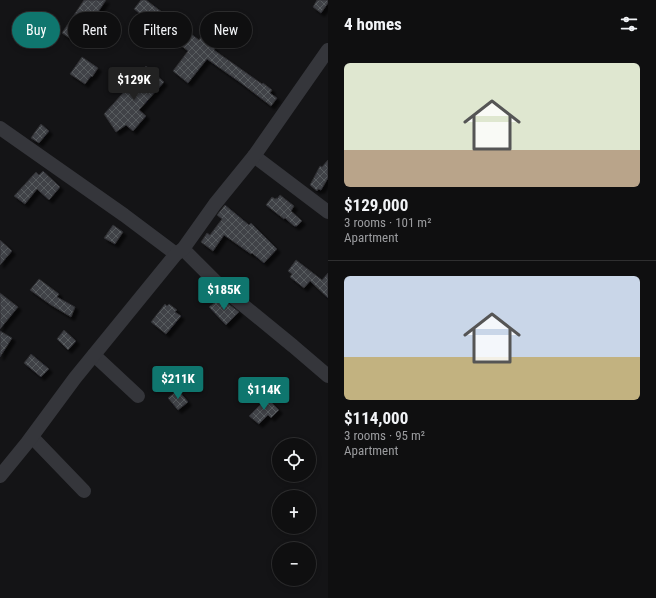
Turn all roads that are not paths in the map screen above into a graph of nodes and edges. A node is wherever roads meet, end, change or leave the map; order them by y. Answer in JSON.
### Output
{"nodes":[{"id":1,"x":328,"y":50,"type":"edge"},
{"id":2,"x":0,"y":128,"type":"edge"},
{"id":3,"x":254,"y":156,"type":"junction"},
{"id":4,"x":328,"y":212,"type":"edge"},
{"id":5,"x":179,"y":252,"type":"junction"},
{"id":6,"x":94,"y":355,"type":"junction"},
{"id":7,"x":328,"y":376,"type":"edge"},
{"id":8,"x":138,"y":396,"type":"dead end"},
{"id":9,"x":32,"y":437,"type":"junction"},
{"id":10,"x":0,"y":476,"type":"edge"},
{"id":11,"x":84,"y":491,"type":"dead end"}],
"edges":[{"from":1,"to":3,"type":"street"},
{"from":2,"to":5,"type":"street"},
{"from":3,"to":4,"type":"street"},
{"from":3,"to":5,"type":"street"},
{"from":5,"to":6,"type":"street"},
{"from":5,"to":7,"type":"street"},
{"from":6,"to":8,"type":"street"},
{"from":6,"to":9,"type":"street"},
{"from":9,"to":10,"type":"street"},
{"from":9,"to":11,"type":"street"}]}
